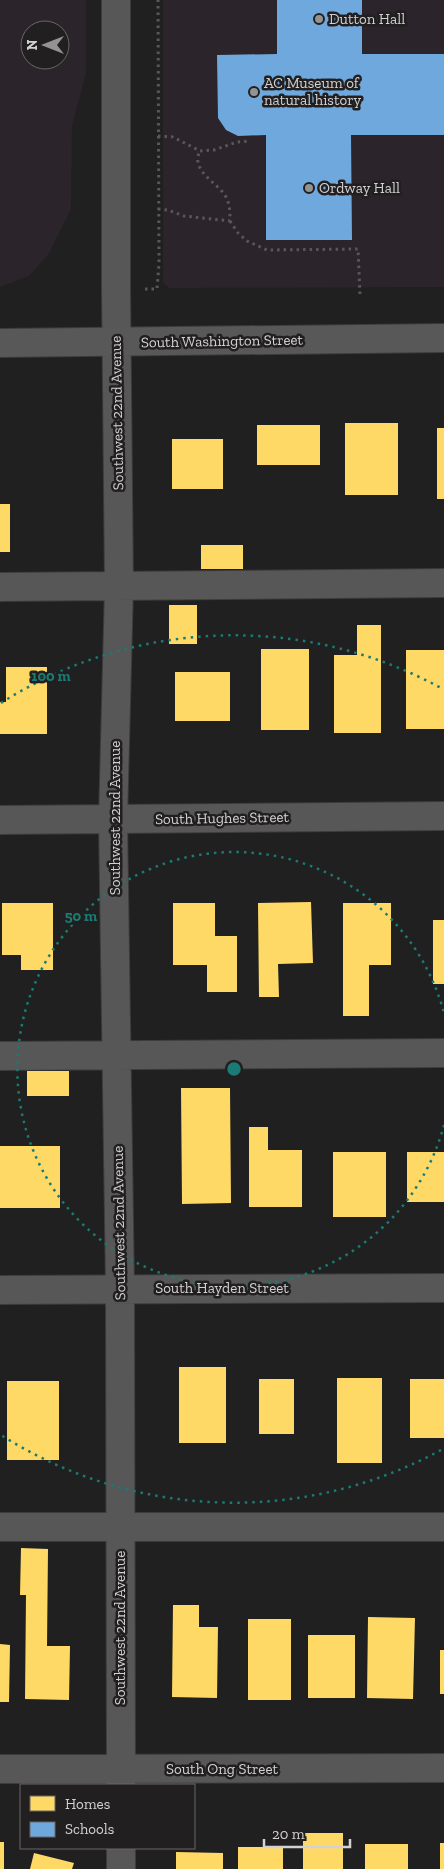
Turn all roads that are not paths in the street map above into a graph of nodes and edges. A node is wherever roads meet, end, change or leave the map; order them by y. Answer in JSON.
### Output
{"nodes":[{"id":1,"x":116,"y":0,"type":"edge"},
{"id":2,"x":444,"y":338,"type":"edge"},
{"id":3,"x":116,"y":342,"type":"junction"},
{"id":4,"x":0,"y":343,"type":"edge"},
{"id":5,"x":444,"y":583,"type":"edge"},
{"id":6,"x":0,"y":587,"type":"edge"},
{"id":7,"x":118,"y":587,"type":"junction"},
{"id":8,"x":444,"y":816,"type":"edge"},
{"id":9,"x":0,"y":820,"type":"edge"},
{"id":10,"x":113,"y":820,"type":"junction"},
{"id":11,"x":444,"y":1053,"type":"edge"},
{"id":12,"x":0,"y":1056,"type":"edge"},
{"id":13,"x":117,"y":1056,"type":"junction"},
{"id":14,"x":120,"y":1288,"type":"junction"},
{"id":15,"x":444,"y":1288,"type":"edge"},
{"id":16,"x":0,"y":1290,"type":"edge"},
{"id":17,"x":120,"y":1526,"type":"junction"},
{"id":18,"x":444,"y":1527,"type":"edge"},
{"id":19,"x":0,"y":1528,"type":"edge"},
{"id":20,"x":444,"y":1768,"type":"edge"},
{"id":21,"x":0,"y":1769,"type":"edge"},
{"id":22,"x":121,"y":1777,"type":"edge"},
{"id":23,"x":121,"y":1849,"type":"edge"},
{"id":24,"x":121,"y":1869,"type":"edge"}],
"edges":[{"from":1,"to":3,"type":"street","name":"Southwest 22nd Avenue"},
{"from":2,"to":3,"type":"main road","name":"South Washington Street"},
{"from":3,"to":4,"type":"main road","name":"South Washington Street"},
{"from":3,"to":7,"type":"street","name":"Southwest 22nd Avenue"},
{"from":5,"to":7,"type":"street"},
{"from":6,"to":7,"type":"street"},
{"from":7,"to":10,"type":"street","name":"Southwest 22nd Avenue"},
{"from":8,"to":10,"type":"street","name":"South Hughes Street"},
{"from":9,"to":10,"type":"street","name":"South Hughes Street"},
{"from":10,"to":13,"type":"street","name":"Southwest 22nd Avenue"},
{"from":11,"to":13,"type":"street"},
{"from":12,"to":13,"type":"street"},
{"from":13,"to":14,"type":"street","name":"Southwest 22nd Avenue"},
{"from":14,"to":15,"type":"street","name":"South Hayden Street"},
{"from":14,"to":16,"type":"street","name":"South Hayden Street"},
{"from":14,"to":17,"type":"street","name":"Southwest 22nd Avenue"},
{"from":17,"to":18,"type":"street"},
{"from":17,"to":19,"type":"street"},
{"from":17,"to":22,"type":"street","name":"Southwest 22nd Avenue"},
{"from":20,"to":22,"type":"street","name":"South Ong Street"},
{"from":21,"to":22,"type":"street","name":"South Ong Street"},
{"from":23,"to":24,"type":"street"}]}
